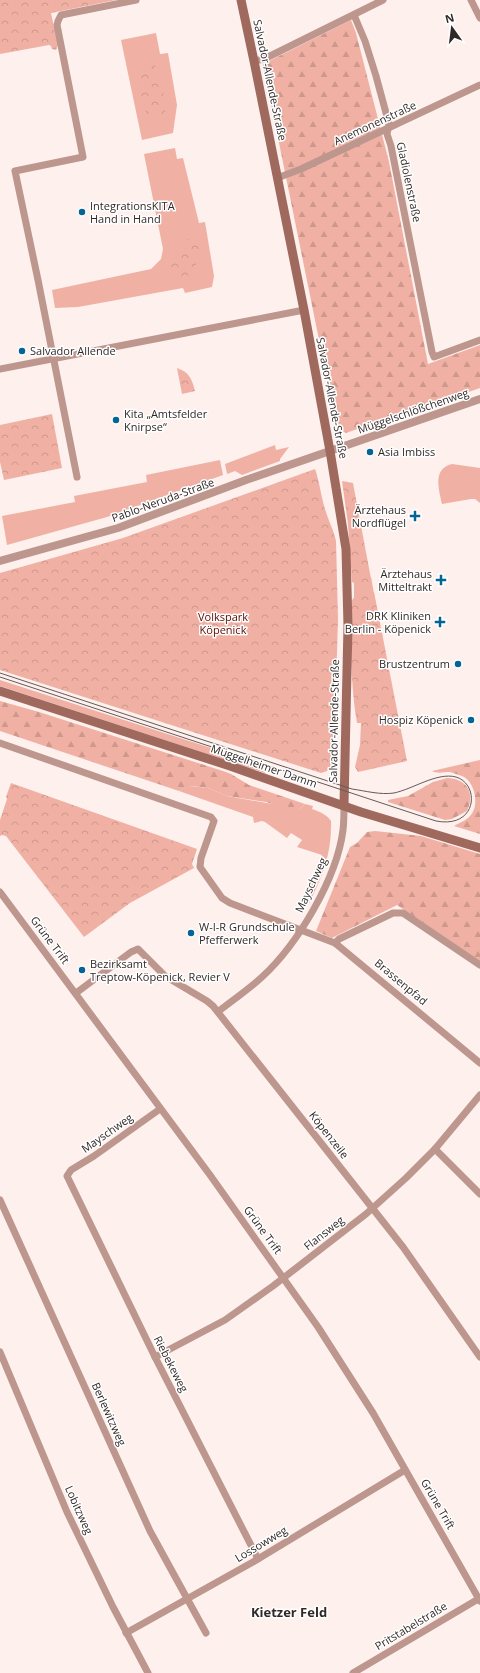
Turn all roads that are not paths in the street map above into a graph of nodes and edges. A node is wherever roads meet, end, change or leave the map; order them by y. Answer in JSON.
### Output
{"nodes":[{"id":1,"x":136,"y":0,"type":"edge"},
{"id":2,"x":241,"y":0,"type":"edge"},
{"id":3,"x":383,"y":0,"type":"edge"},
{"id":4,"x":471,"y":0,"type":"edge"},
{"id":5,"x":354,"y":15,"type":"junction"},
{"id":6,"x":480,"y":18,"type":"edge"},
{"id":7,"x":254,"y":60,"type":"junction"},
{"id":8,"x":480,"y":85,"type":"edge"},
{"id":9,"x":388,"y":129,"type":"junction"},
{"id":10,"x":277,"y":178,"type":"junction"},
{"id":11,"x":304,"y":310,"type":"junction"},
{"id":12,"x":480,"y":340,"type":"edge"},
{"id":13,"x":54,"y":358,"type":"junction"},
{"id":14,"x":0,"y":369,"type":"edge"},
{"id":15,"x":480,"y":399,"type":"edge"},
{"id":16,"x":330,"y":451,"type":"junction"},
{"id":17,"x":77,"y":477,"type":"dead end"},
{"id":18,"x":0,"y":561,"type":"edge"},
{"id":19,"x":0,"y":691,"type":"edge"},
{"id":20,"x":0,"y":697,"type":"edge"},
{"id":21,"x":41,"y":704,"type":"junction"},
{"id":22,"x":0,"y":743,"type":"edge"},
{"id":23,"x":344,"y":805,"type":"junction"},
{"id":24,"x":480,"y":848,"type":"edge"},
{"id":25,"x":0,"y":892,"type":"edge"},
{"id":26,"x":300,"y":931,"type":"junction"},
{"id":27,"x":335,"y":943,"type":"junction"},
{"id":28,"x":480,"y":965,"type":"edge"},
{"id":29,"x":76,"y":993,"type":"junction"},
{"id":30,"x":219,"y":1011,"type":"junction"},
{"id":31,"x":480,"y":1063,"type":"edge"},
{"id":32,"x":480,"y":1095,"type":"edge"},
{"id":33,"x":160,"y":1109,"type":"junction"},
{"id":34,"x":435,"y":1149,"type":"junction"},
{"id":35,"x":67,"y":1176,"type":"joint"},
{"id":36,"x":480,"y":1194,"type":"edge"},
{"id":37,"x":0,"y":1200,"type":"edge"},
{"id":38,"x":373,"y":1208,"type":"junction"},
{"id":39,"x":2,"y":1211,"type":"edge"},
{"id":40,"x":284,"y":1278,"type":"junction"},
{"id":41,"x":0,"y":1352,"type":"edge"},
{"id":42,"x":155,"y":1357,"type":"junction"},
{"id":43,"x":480,"y":1357,"type":"edge"},
{"id":44,"x":405,"y":1470,"type":"junction"},
{"id":45,"x":258,"y":1559,"type":"junction"},
{"id":46,"x":480,"y":1599,"type":"edge"},
{"id":47,"x":187,"y":1600,"type":"junction"},
{"id":48,"x":126,"y":1633,"type":"junction"},
{"id":49,"x":206,"y":1634,"type":"dead end"},
{"id":50,"x":148,"y":1673,"type":"edge"},
{"id":51,"x":353,"y":1673,"type":"edge"}],
"edges":[{"from":1,"to":13,"type":"street"},
{"from":2,"to":7,"type":"main road","name":"Salvador-Allende-Straße"},
{"from":3,"to":5,"type":"street"},
{"from":4,"to":6,"type":"street"},
{"from":5,"to":7,"type":"street"},
{"from":5,"to":9,"type":"street","name":"Gladiolenstraße"},
{"from":7,"to":10,"type":"main road","name":"Salvador-Allende-Straße"},
{"from":8,"to":9,"type":"street","name":"Anemonenstraße"},
{"from":9,"to":10,"type":"street","name":"Anemonenstraße"},
{"from":9,"to":12,"type":"street","name":"Gladiolenstraße"},
{"from":10,"to":11,"type":"main road","name":"Salvador-Allende-Straße"},
{"from":11,"to":13,"type":"street"},
{"from":11,"to":16,"type":"main road","name":"Salvador-Allende-Straße"},
{"from":13,"to":14,"type":"street"},
{"from":13,"to":17,"type":"street"},
{"from":15,"to":16,"type":"street","name":"Müggelschlößchenweg"},
{"from":16,"to":18,"type":"street","name":"Pablo-Neruda-Straße"},
{"from":16,"to":23,"type":"main road","name":"Salvador-Allende-Straße"},
{"from":19,"to":21,"type":"main road","name":"Müggelheimer Damm"},
{"from":20,"to":21,"type":"main road","name":"Müggelheimer Damm"},
{"from":21,"to":23,"type":"main road","name":"Müggelheimer Damm"},
{"from":22,"to":26,"type":"street"},
{"from":23,"to":24,"type":"main road","name":"Müggelheimer Damm"},
{"from":23,"to":26,"type":"street","name":"Mayschweg"},
{"from":25,"to":29,"type":"street","name":"Grüne Trift"},
{"from":26,"to":27,"type":"street","name":"Brassenpfad"},
{"from":26,"to":30,"type":"street","name":"Mayschweg"},
{"from":27,"to":28,"type":"street"},
{"from":27,"to":31,"type":"street","name":"Brassenpfad"},
{"from":29,"to":30,"type":"street","name":"Köpenzeile"},
{"from":29,"to":33,"type":"street","name":"Grüne Trift"},
{"from":30,"to":38,"type":"street","name":"Köpenzeile"},
{"from":32,"to":34,"type":"street","name":"Flansweg"},
{"from":33,"to":35,"type":"street","name":"Mayschweg"},
{"from":33,"to":40,"type":"street","name":"Grüne Trift"},
{"from":34,"to":36,"type":"street"},
{"from":34,"to":38,"type":"street","name":"Flansweg"},
{"from":35,"to":42,"type":"street","name":"Riebekeweg"},
{"from":37,"to":39,"type":"street","name":"Berlewitzweg"},
{"from":38,"to":40,"type":"street","name":"Flansweg"},
{"from":38,"to":43,"type":"street","name":"Köpenzeile"},
{"from":39,"to":47,"type":"street","name":"Berlewitzweg"},
{"from":40,"to":42,"type":"street","name":"Flansweg"},
{"from":40,"to":44,"type":"street","name":"Grüne Trift"},
{"from":41,"to":48,"type":"street","name":"Lobitzweg"},
{"from":42,"to":45,"type":"street","name":"Riebekeweg"},
{"from":44,"to":45,"type":"street","name":"Lossowweg"},
{"from":44,"to":46,"type":"street","name":"Grüne Trift"},
{"from":45,"to":47,"type":"street","name":"Lossowweg"},
{"from":46,"to":51,"type":"street","name":"Pritstabelstraße"},
{"from":47,"to":48,"type":"street","name":"Lossowweg"},
{"from":47,"to":49,"type":"street","name":"Berlewitzweg"},
{"from":48,"to":50,"type":"street","name":"Lobitzweg"}]}
